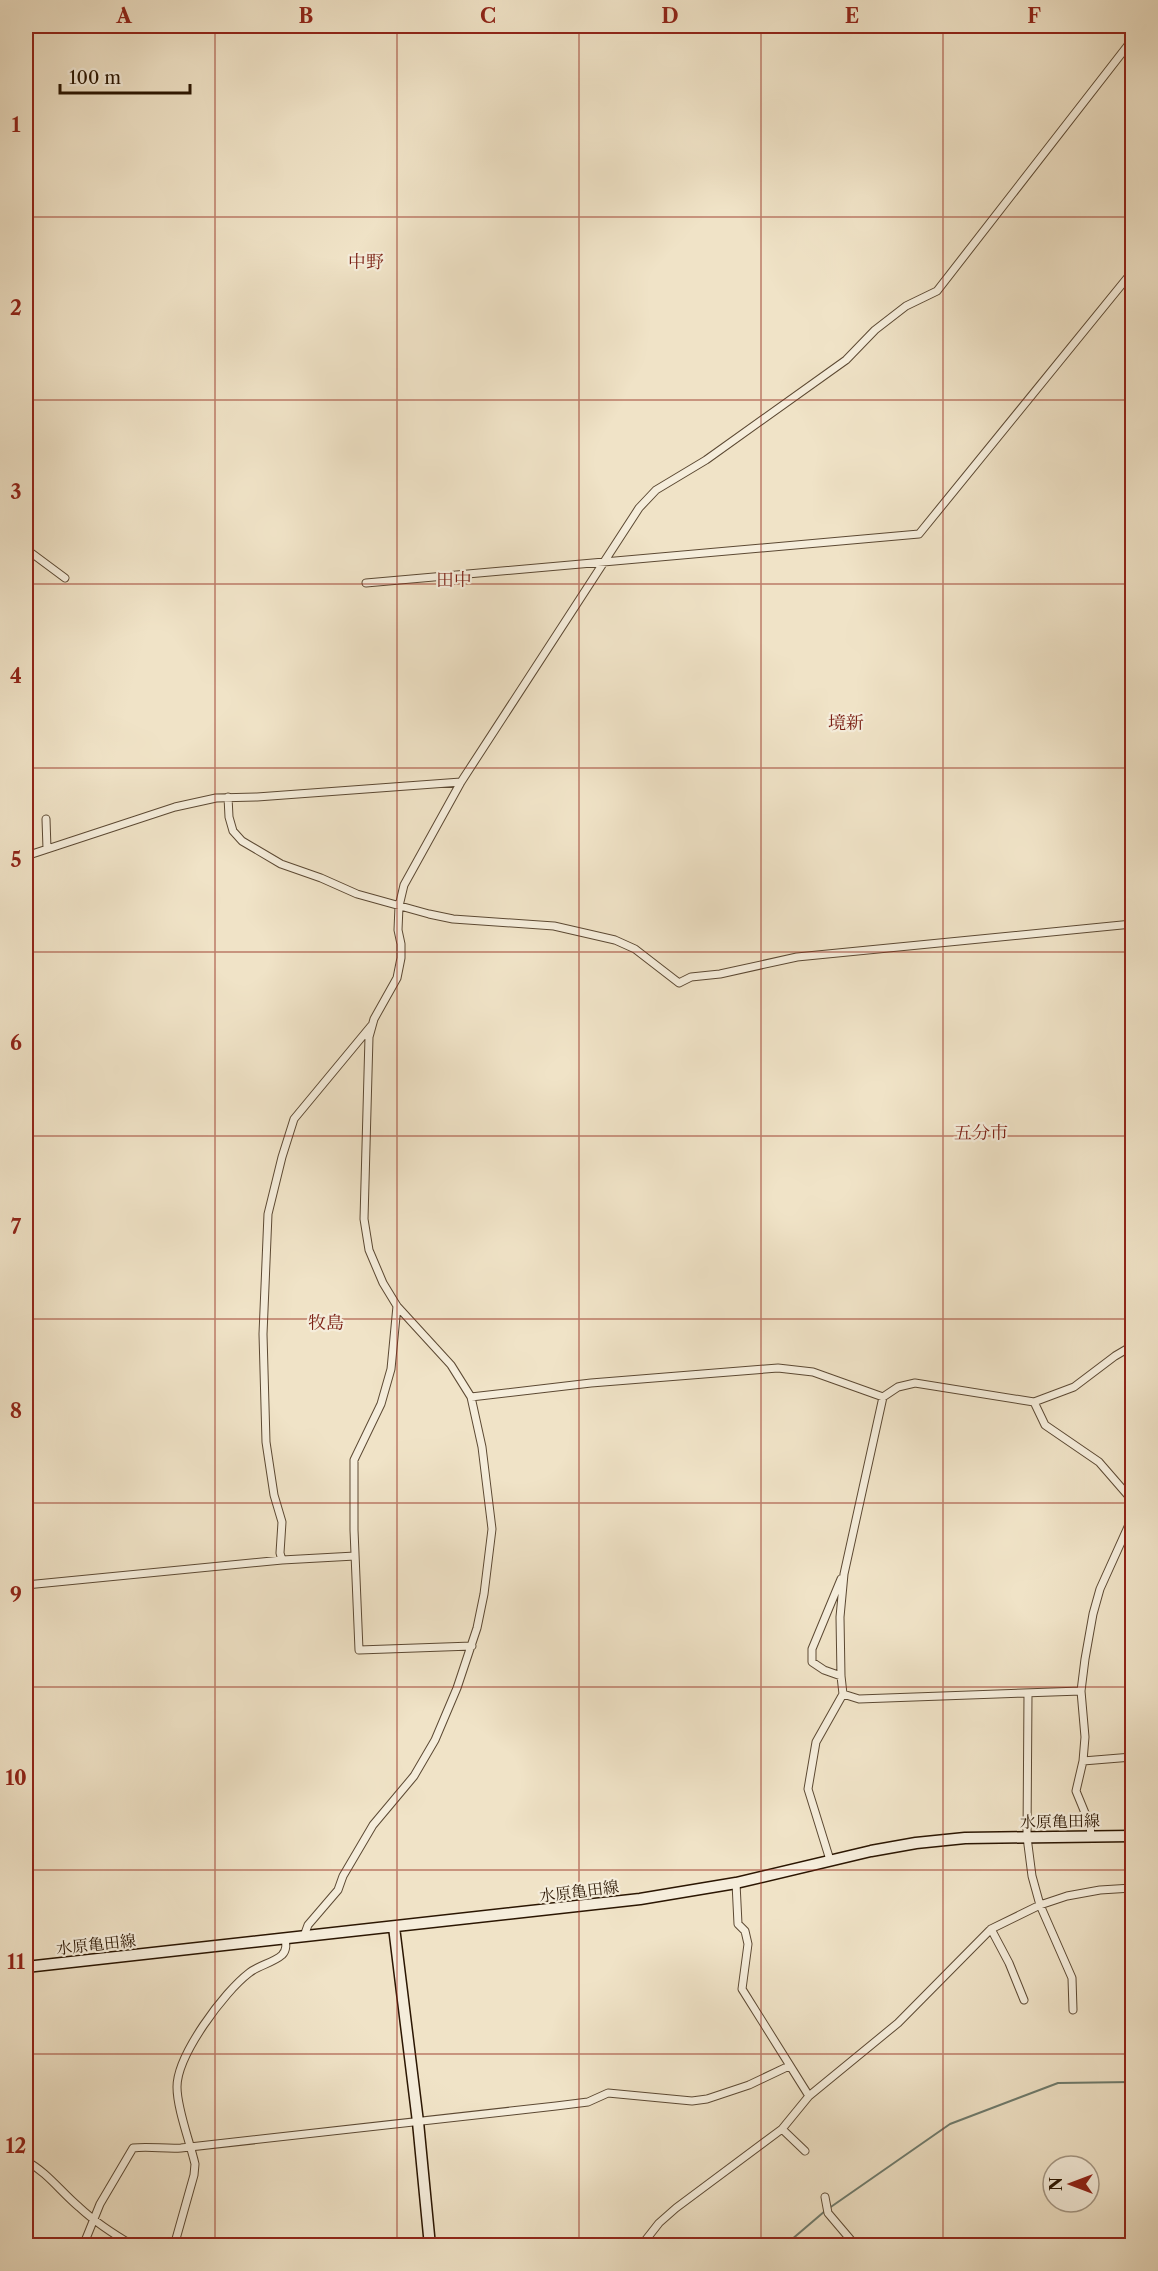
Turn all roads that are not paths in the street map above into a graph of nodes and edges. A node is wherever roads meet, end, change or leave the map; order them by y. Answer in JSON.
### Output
{"nodes":[{"id":1,"x":1132,"y":40,"type":"edge"},
{"id":2,"x":1132,"y":272,"type":"edge"},
{"id":3,"x":26,"y":549,"type":"edge"},
{"id":4,"x":603,"y":561,"type":"junction"},
{"id":5,"x":65,"y":578,"type":"dead end"},
{"id":6,"x":366,"y":583,"type":"dead end"},
{"id":7,"x":461,"y":782,"type":"junction"},
{"id":8,"x":228,"y":797,"type":"junction"},
{"id":9,"x":46,"y":819,"type":"dead end"},
{"id":10,"x":47,"y":849,"type":"junction"},
{"id":11,"x":26,"y":856,"type":"edge"},
{"id":12,"x":399,"y":907,"type":"junction"},
{"id":13,"x":1132,"y":924,"type":"edge"},
{"id":14,"x":373,"y":1024,"type":"junction"},
{"id":15,"x":397,"y":1306,"type":"junction"},
{"id":16,"x":1132,"y":1346,"type":"edge"},
{"id":17,"x":471,"y":1397,"type":"junction"},
{"id":18,"x":883,"y":1397,"type":"junction"},
{"id":19,"x":1034,"y":1402,"type":"junction"},
{"id":20,"x":1132,"y":1500,"type":"edge"},
{"id":21,"x":1132,"y":1518,"type":"edge"},
{"id":22,"x":355,"y":1556,"type":"junction"},
{"id":23,"x":282,"y":1560,"type":"junction"},
{"id":24,"x":844,"y":1574,"type":"junction"},
{"id":25,"x":26,"y":1585,"type":"edge"},
{"id":26,"x":472,"y":1646,"type":"junction"},
{"id":27,"x":841,"y":1676,"type":"junction"},
{"id":28,"x":1081,"y":1691,"type":"junction"},
{"id":29,"x":843,"y":1694,"type":"junction"},
{"id":30,"x":1028,"y":1694,"type":"junction"},
{"id":31,"x":1132,"y":1757,"type":"edge"},
{"id":32,"x":1083,"y":1761,"type":"junction"},
{"id":33,"x":1090,"y":1836,"type":"junction"},
{"id":34,"x":1132,"y":1836,"type":"edge"},
{"id":35,"x":1027,"y":1837,"type":"junction"},
{"id":36,"x":830,"y":1860,"type":"junction"},
{"id":37,"x":736,"y":1883,"type":"junction"},
{"id":38,"x":1132,"y":1888,"type":"edge"},
{"id":39,"x":1040,"y":1905,"type":"junction"},
{"id":40,"x":394,"y":1927,"type":"junction"},
{"id":41,"x":991,"y":1929,"type":"junction"},
{"id":42,"x":304,"y":1936,"type":"junction"},
{"id":43,"x":285,"y":1938,"type":"junction"},
{"id":44,"x":26,"y":1967,"type":"edge"},
{"id":45,"x":1024,"y":2000,"type":"dead end"},
{"id":46,"x":1073,"y":2010,"type":"dead end"},
{"id":47,"x":789,"y":2066,"type":"junction"},
{"id":48,"x":809,"y":2096,"type":"junction"},
{"id":49,"x":418,"y":2122,"type":"junction"},
{"id":50,"x":782,"y":2129,"type":"junction"},
{"id":51,"x":191,"y":2147,"type":"junction"},
{"id":52,"x":805,"y":2151,"type":"dead end"},
{"id":53,"x":26,"y":2161,"type":"edge"},
{"id":54,"x":825,"y":2197,"type":"dead end"},
{"id":55,"x":95,"y":2220,"type":"junction"},
{"id":56,"x":83,"y":2246,"type":"edge"},
{"id":57,"x":134,"y":2246,"type":"edge"},
{"id":58,"x":174,"y":2246,"type":"edge"},
{"id":59,"x":430,"y":2246,"type":"edge"},
{"id":60,"x":641,"y":2246,"type":"edge"},
{"id":61,"x":856,"y":2246,"type":"edge"}],
"edges":[{"from":1,"to":4,"type":"street"},
{"from":2,"to":4,"type":"street"},
{"from":3,"to":5,"type":"street"},
{"from":4,"to":6,"type":"street"},
{"from":4,"to":7,"type":"street"},
{"from":7,"to":8,"type":"street"},
{"from":7,"to":12,"type":"street"},
{"from":8,"to":10,"type":"street"},
{"from":8,"to":12,"type":"street"},
{"from":9,"to":10,"type":"street"},
{"from":10,"to":11,"type":"street"},
{"from":12,"to":13,"type":"street"},
{"from":12,"to":14,"type":"street"},
{"from":14,"to":15,"type":"street"},
{"from":14,"to":23,"type":"street"},
{"from":15,"to":17,"type":"street"},
{"from":15,"to":22,"type":"street"},
{"from":16,"to":19,"type":"street"},
{"from":17,"to":18,"type":"street"},
{"from":17,"to":26,"type":"street"},
{"from":18,"to":19,"type":"street"},
{"from":18,"to":24,"type":"street"},
{"from":19,"to":20,"type":"street"},
{"from":21,"to":28,"type":"street"},
{"from":22,"to":23,"type":"street"},
{"from":22,"to":26,"type":"street"},
{"from":23,"to":25,"type":"street"},
{"from":24,"to":27,"type":"street"},
{"from":24,"to":27,"type":"street"},
{"from":26,"to":42,"type":"street"},
{"from":27,"to":29,"type":"street"},
{"from":28,"to":30,"type":"street"},
{"from":28,"to":32,"type":"street"},
{"from":29,"to":30,"type":"street"},
{"from":29,"to":36,"type":"street"},
{"from":30,"to":35,"type":"street"},
{"from":31,"to":32,"type":"street"},
{"from":32,"to":33,"type":"street"},
{"from":33,"to":34,"type":"main road","name":"水原亀田線"},
{"from":33,"to":35,"type":"main road","name":"水原亀田線"},
{"from":35,"to":36,"type":"main road","name":"水原亀田線"},
{"from":35,"to":39,"type":"street"},
{"from":36,"to":37,"type":"main road","name":"水原亀田線"},
{"from":37,"to":40,"type":"main road","name":"水原亀田線"},
{"from":37,"to":47,"type":"street"},
{"from":38,"to":39,"type":"street"},
{"from":39,"to":41,"type":"street"},
{"from":39,"to":46,"type":"street"},
{"from":40,"to":42,"type":"main road","name":"水原亀田線"},
{"from":40,"to":49,"type":"main road"},
{"from":41,"to":45,"type":"street"},
{"from":41,"to":48,"type":"street"},
{"from":42,"to":43,"type":"main road","name":"水原亀田線"},
{"from":43,"to":44,"type":"main road","name":"水原亀田線"},
{"from":43,"to":51,"type":"street"},
{"from":47,"to":48,"type":"street"},
{"from":47,"to":49,"type":"street"},
{"from":48,"to":50,"type":"street"},
{"from":49,"to":51,"type":"street"},
{"from":49,"to":59,"type":"main road"},
{"from":50,"to":52,"type":"street"},
{"from":50,"to":60,"type":"street"},
{"from":51,"to":55,"type":"street"},
{"from":51,"to":58,"type":"street"},
{"from":53,"to":55,"type":"street"},
{"from":54,"to":61,"type":"street"},
{"from":55,"to":56,"type":"street"},
{"from":55,"to":57,"type":"street"}]}
